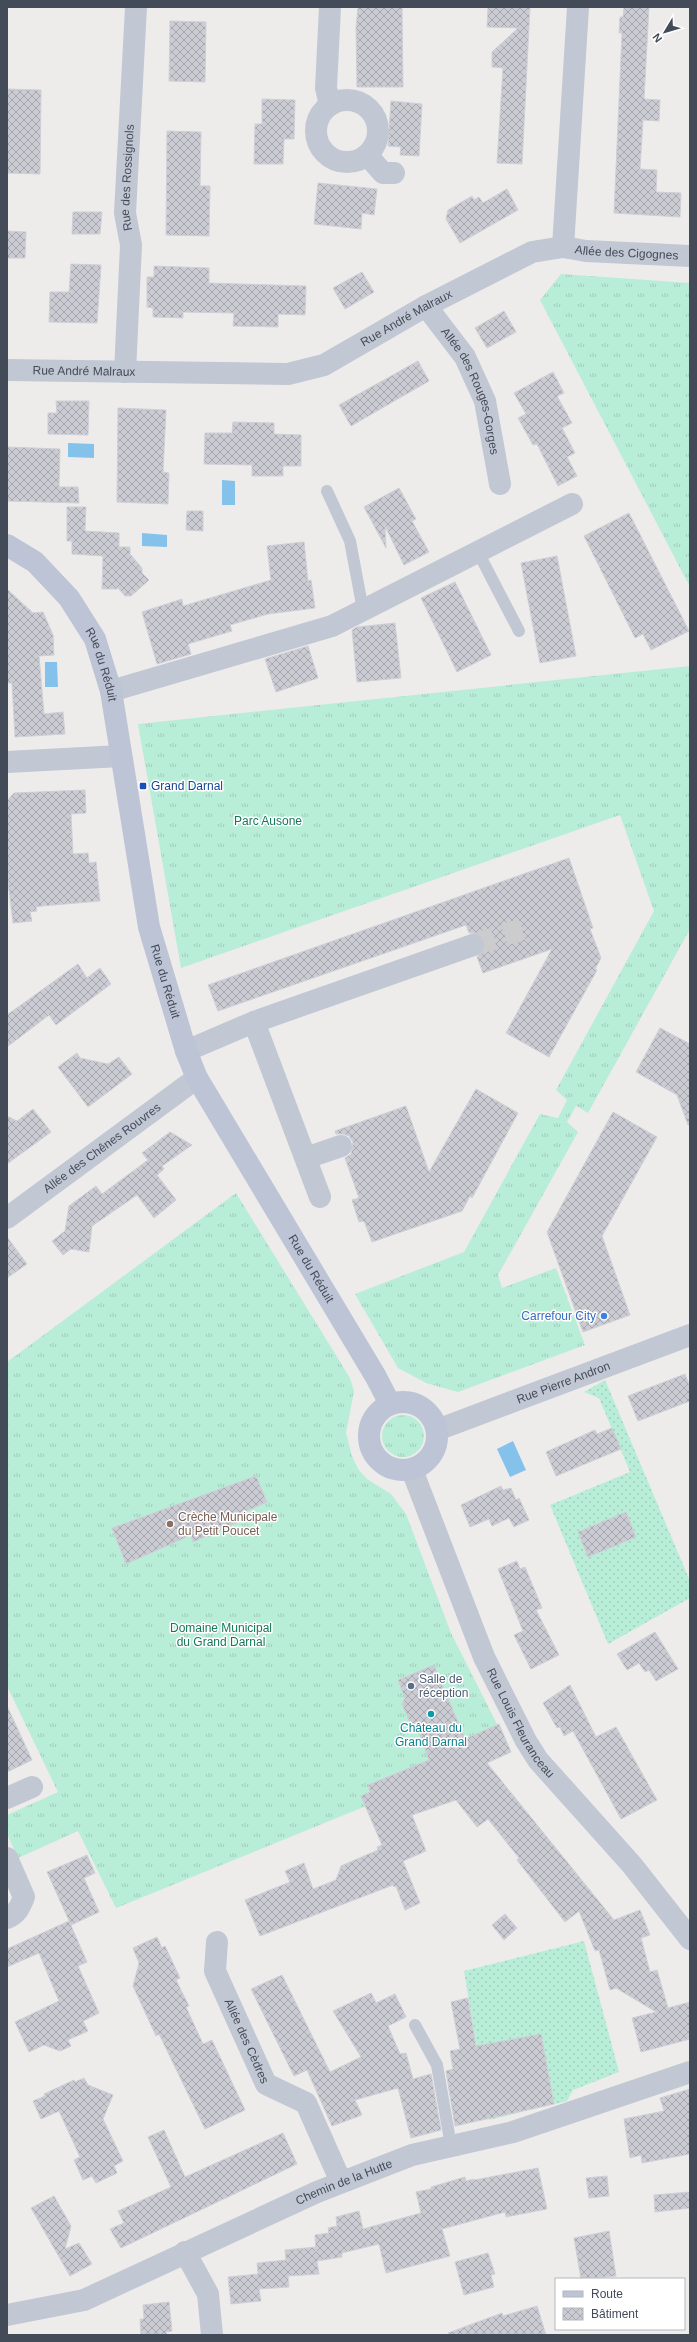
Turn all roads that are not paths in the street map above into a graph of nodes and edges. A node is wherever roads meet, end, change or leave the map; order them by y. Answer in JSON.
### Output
{"nodes":[{"id":1,"x":136,"y":7,"type":"edge"},
{"id":2,"x":330,"y":7,"type":"edge"},
{"id":3,"x":578,"y":7,"type":"edge"},
{"id":4,"x":330,"y":105,"type":"junction"},
{"id":5,"x":367,"y":155,"type":"junction"},
{"id":6,"x":394,"y":173,"type":"dead end"},
{"id":7,"x":563,"y":247,"type":"junction"},
{"id":8,"x":690,"y":256,"type":"edge"},
{"id":9,"x":426,"y":306,"type":"junction"},
{"id":10,"x":7,"y":370,"type":"edge"},
{"id":11,"x":125,"y":372,"type":"junction"},
{"id":12,"x":500,"y":484,"type":"dead end"},
{"id":13,"x":327,"y":491,"type":"dead end"},
{"id":14,"x":572,"y":504,"type":"dead end"},
{"id":15,"x":7,"y":545,"type":"edge"},
{"id":16,"x":478,"y":552,"type":"junction"},
{"id":17,"x":363,"y":610,"type":"junction"},
{"id":18,"x":519,"y":631,"type":"dead end"},
{"id":19,"x":111,"y":691,"type":"junction"},
{"id":20,"x":121,"y":756,"type":"junction"},
{"id":21,"x":7,"y":762,"type":"edge"},
{"id":22,"x":473,"y":945,"type":"tunnel mouth"},
{"id":23,"x":254,"y":1022,"type":"junction"},
{"id":24,"x":186,"y":1051,"type":"junction"},
{"id":25,"x":197,"y":1078,"type":"junction"},
{"id":26,"x":341,"y":1146,"type":"dead end"},
{"id":27,"x":306,"y":1158,"type":"junction"},
{"id":28,"x":320,"y":1197,"type":"dead end"},
{"id":29,"x":7,"y":1218,"type":"edge"},
{"id":30,"x":690,"y":1335,"type":"edge"},
{"id":31,"x":390,"y":1404,"type":"junction"},
{"id":32,"x":437,"y":1430,"type":"junction"},
{"id":33,"x":412,"y":1470,"type":"junction"},
{"id":34,"x":32,"y":1787,"type":"dead end"},
{"id":35,"x":7,"y":1798,"type":"edge"},
{"id":36,"x":7,"y":1858,"type":"edge"},
{"id":37,"x":7,"y":1918,"type":"edge"},
{"id":38,"x":690,"y":1939,"type":"edge"},
{"id":39,"x":218,"y":1942,"type":"dead end"},
{"id":40,"x":415,"y":2025,"type":"dead end"},
{"id":41,"x":690,"y":2072,"type":"edge"},
{"id":42,"x":451,"y":2146,"type":"junction"},
{"id":43,"x":341,"y":2182,"type":"junction"},
{"id":44,"x":185,"y":2252,"type":"junction"},
{"id":45,"x":7,"y":2315,"type":"edge"},
{"id":46,"x":212,"y":2335,"type":"edge"}],
"edges":[{"from":1,"to":11,"type":"street","name":"Rue des Rossignols"},
{"from":2,"to":4,"type":"street"},
{"from":3,"to":7,"type":"street"},
{"from":4,"to":5,"type":"street"},
{"from":4,"to":5,"type":"street"},
{"from":5,"to":6,"type":"street"},
{"from":7,"to":8,"type":"street","name":"Allée des Cigognes"},
{"from":7,"to":9,"type":"street","name":"Rue André Malraux"},
{"from":9,"to":11,"type":"street","name":"Rue André Malraux"},
{"from":9,"to":12,"type":"street","name":"Allée des Rouges-Gorges"},
{"from":10,"to":11,"type":"street","name":"Rue André Malraux"},
{"from":13,"to":17,"type":"lane"},
{"from":14,"to":16,"type":"street"},
{"from":15,"to":19,"type":"street","name":"Rue du Réduit"},
{"from":16,"to":17,"type":"street"},
{"from":16,"to":18,"type":"lane"},
{"from":17,"to":19,"type":"street"},
{"from":19,"to":20,"type":"street","name":"Rue du Réduit"},
{"from":20,"to":21,"type":"street"},
{"from":20,"to":24,"type":"street","name":"Rue du Réduit"},
{"from":22,"to":23,"type":"street"},
{"from":23,"to":24,"type":"street"},
{"from":23,"to":27,"type":"street"},
{"from":24,"to":25,"type":"street","name":"Rue du Réduit"},
{"from":25,"to":29,"type":"street","name":"Allée des Chênes Rouvres"},
{"from":25,"to":31,"type":"street","name":"Rue du Réduit"},
{"from":26,"to":27,"type":"street"},
{"from":27,"to":28,"type":"street"},
{"from":30,"to":32,"type":"street","name":"Rue Pierre Andron"},
{"from":31,"to":32,"type":"street"},
{"from":31,"to":33,"type":"street"},
{"from":32,"to":33,"type":"street"},
{"from":33,"to":38,"type":"street","name":"Rue Louis Fleuranceau"},
{"from":34,"to":35,"type":"street"},
{"from":36,"to":37,"type":"street"},
{"from":39,"to":43,"type":"street","name":"Allée des Cèdres"},
{"from":40,"to":42,"type":"lane"},
{"from":41,"to":42,"type":"street","name":"Chemin de la Hutte"},
{"from":42,"to":43,"type":"street","name":"Chemin de la Hutte"},
{"from":43,"to":44,"type":"street","name":"Chemin de la Hutte"},
{"from":44,"to":45,"type":"street","name":"Chemin de la Hutte"},
{"from":44,"to":46,"type":"street"}]}
